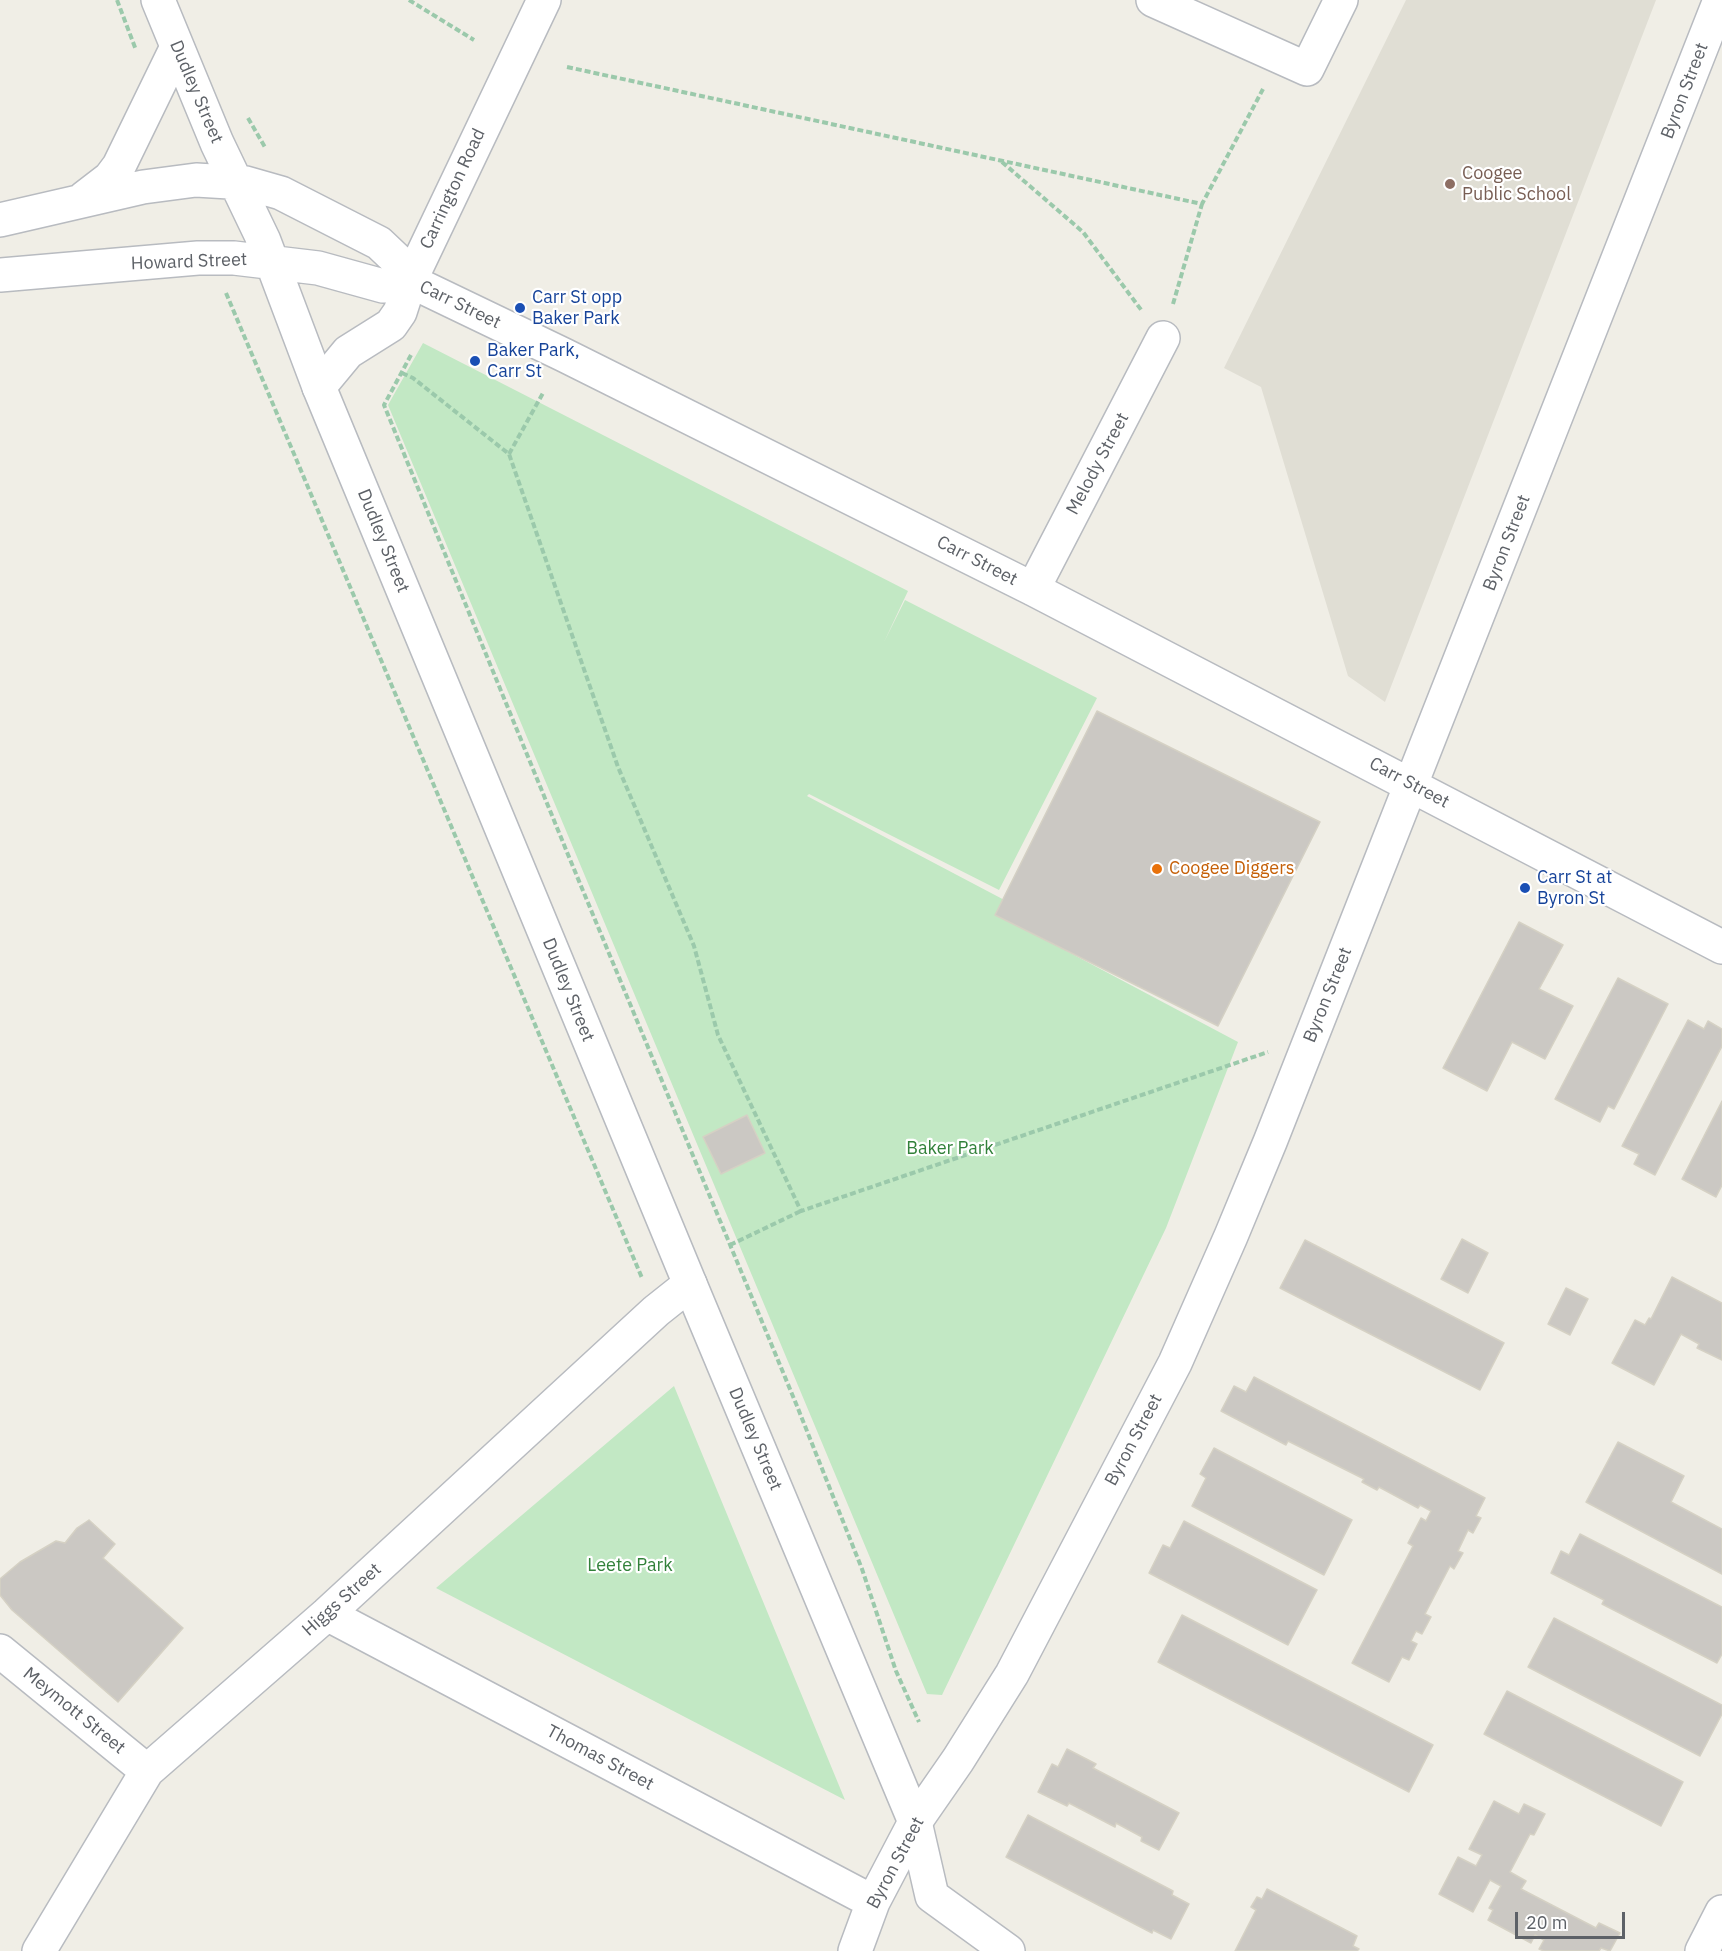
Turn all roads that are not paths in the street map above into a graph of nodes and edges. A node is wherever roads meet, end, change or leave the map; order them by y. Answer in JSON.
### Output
{"nodes":[{"id":1,"x":158,"y":0,"type":"edge"},
{"id":2,"x":544,"y":0,"type":"edge"},
{"id":3,"x":1153,"y":0,"type":"edge"},
{"id":4,"x":1341,"y":0,"type":"edge"},
{"id":5,"x":1720,"y":0,"type":"edge"},
{"id":6,"x":177,"y":47,"type":"junction"},
{"id":7,"x":235,"y":182,"type":"junction"},
{"id":8,"x":78,"y":202,"type":"junction"},
{"id":9,"x":0,"y":220,"type":"edge"},
{"id":10,"x":272,"y":261,"type":"junction"},
{"id":11,"x":0,"y":276,"type":"edge"},
{"id":12,"x":410,"y":281,"type":"junction"},
{"id":13,"x":1163,"y":338,"type":"road end"},
{"id":14,"x":319,"y":387,"type":"junction"},
{"id":15,"x":1033,"y":589,"type":"junction"},
{"id":16,"x":1412,"y":785,"type":"junction"},
{"id":17,"x":1722,"y":947,"type":"edge"},
{"id":18,"x":690,"y":1284,"type":"junction"},
{"id":19,"x":327,"y":1614,"type":"junction"},
{"id":20,"x":0,"y":1651,"type":"edge"},
{"id":21,"x":147,"y":1771,"type":"junction"},
{"id":22,"x":915,"y":1822,"type":"junction"},
{"id":23,"x":873,"y":1902,"type":"junction"},
{"id":24,"x":1722,"y":1912,"type":"edge"},
{"id":25,"x":39,"y":1951,"type":"edge"},
{"id":26,"x":855,"y":1951,"type":"edge"},
{"id":27,"x":1008,"y":1951,"type":"edge"},
{"id":28,"x":1702,"y":1951,"type":"edge"}],
"edges":[{"from":1,"to":6,"type":"street","name":"Dudley Street"},
{"from":2,"to":12,"type":"street","name":"Carrington Road"},
{"from":3,"to":4,"type":"street"},
{"from":5,"to":16,"type":"street","name":"Byron Street"},
{"from":6,"to":7,"type":"street","name":"Dudley Street"},
{"from":6,"to":8,"type":"street"},
{"from":7,"to":8,"type":"street"},
{"from":7,"to":10,"type":"street","name":"Dudley Street"},
{"from":7,"to":12,"type":"street","name":"Carr Street"},
{"from":8,"to":9,"type":"street"},
{"from":10,"to":11,"type":"street","name":"Howard Street"},
{"from":10,"to":12,"type":"street","name":"Howard Street"},
{"from":10,"to":14,"type":"street","name":"Dudley Street"},
{"from":12,"to":14,"type":"street","name":"Carrington Road"},
{"from":12,"to":15,"type":"street","name":"Carr Street"},
{"from":13,"to":15,"type":"street","name":"Melody Street"},
{"from":14,"to":18,"type":"street","name":"Dudley Street"},
{"from":15,"to":16,"type":"street","name":"Carr Street"},
{"from":16,"to":17,"type":"street","name":"Carr Street"},
{"from":16,"to":22,"type":"street","name":"Byron Street"},
{"from":18,"to":19,"type":"street","name":"Higgs Street"},
{"from":18,"to":22,"type":"street","name":"Dudley Street"},
{"from":19,"to":21,"type":"street","name":"Higgs Street"},
{"from":19,"to":23,"type":"street","name":"Thomas Street"},
{"from":20,"to":21,"type":"street","name":"Meymott Street"},
{"from":21,"to":25,"type":"street","name":"Higgs Street"},
{"from":22,"to":23,"type":"street","name":"Byron Street"},
{"from":22,"to":27,"type":"street","name":"Dudley Street"},
{"from":23,"to":26,"type":"street","name":"Byron Street"},
{"from":24,"to":28,"type":"street"}]}
